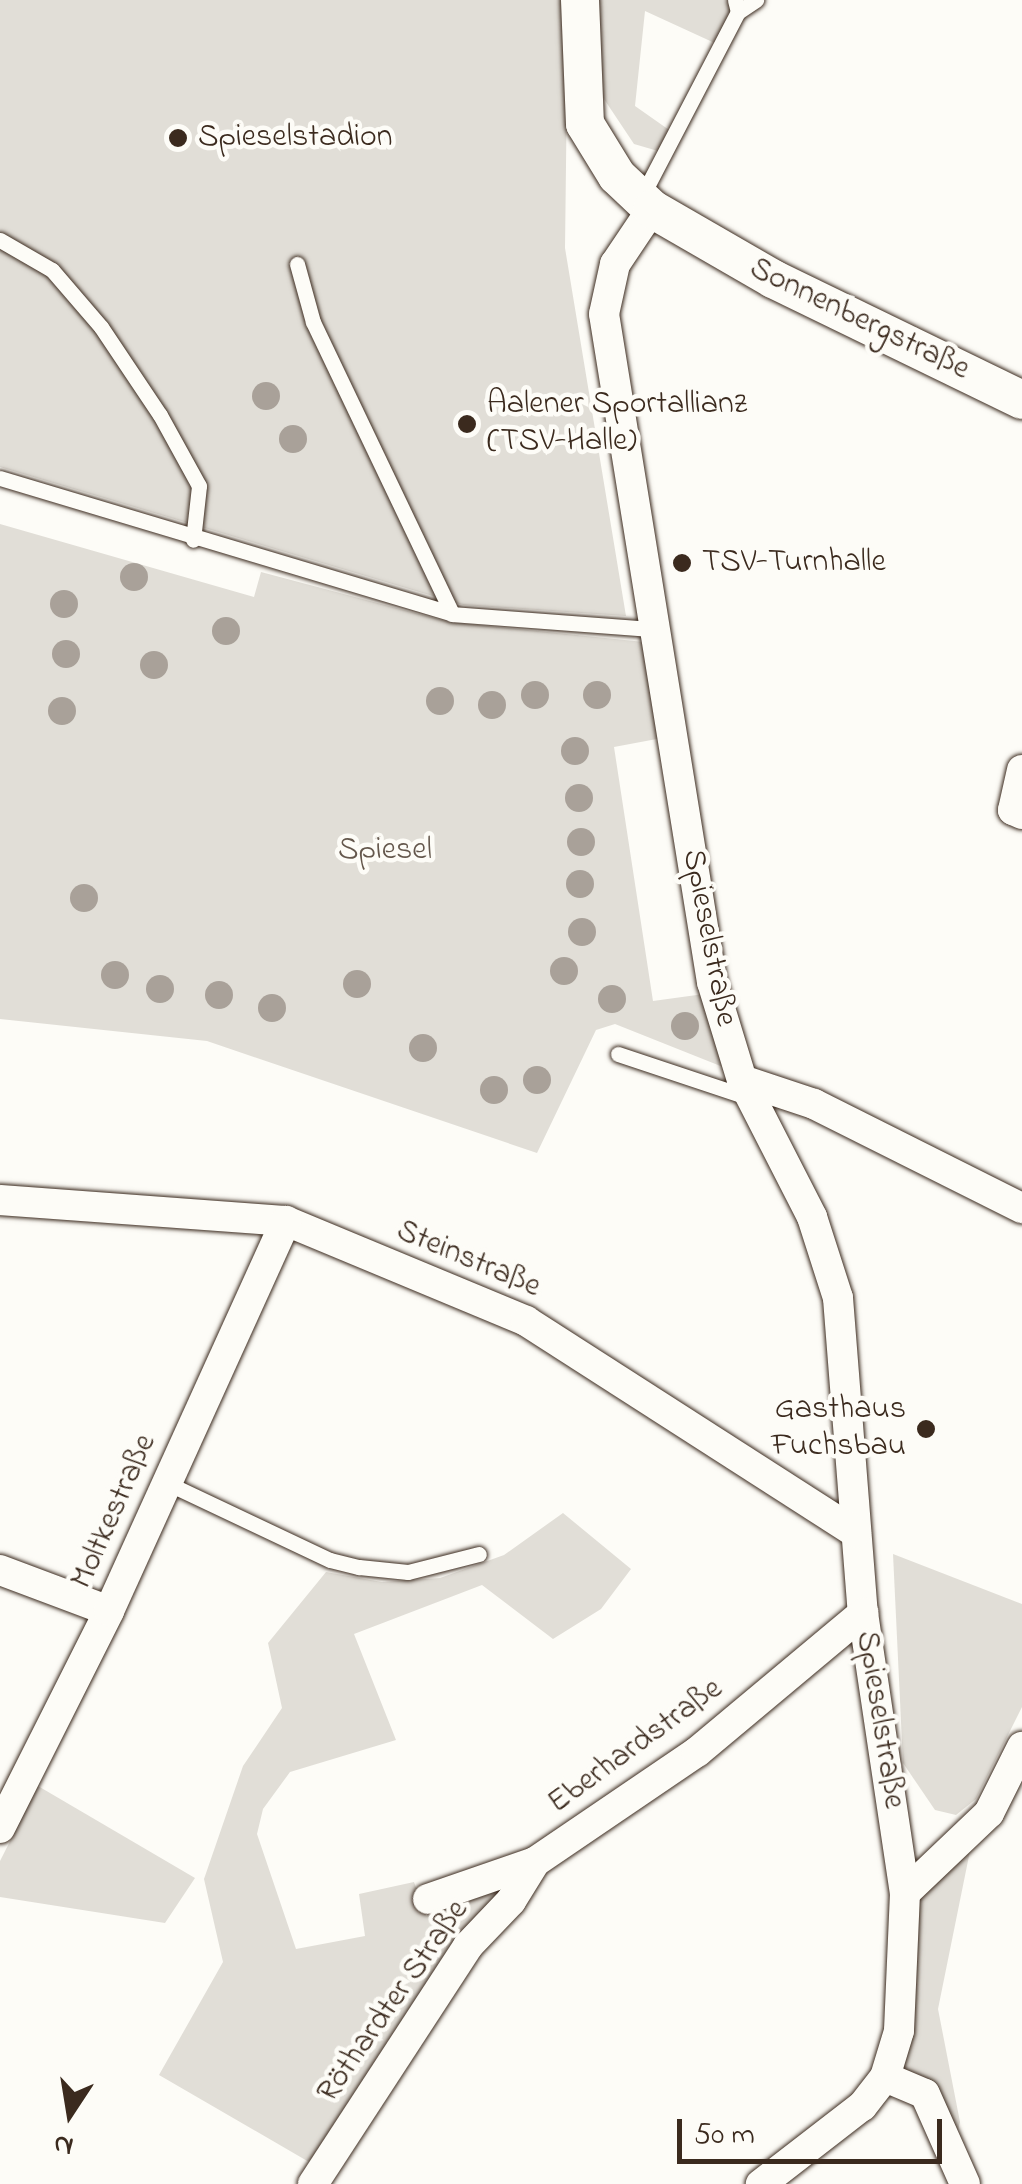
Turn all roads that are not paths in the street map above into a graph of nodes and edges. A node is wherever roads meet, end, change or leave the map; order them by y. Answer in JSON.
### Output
{"nodes":[{"id":1,"x":580,"y":0,"type":"edge"},
{"id":2,"x":756,"y":0,"type":"edge"},
{"id":3,"x":736,"y":6,"type":"edge"},
{"id":4,"x":647,"y":203,"type":"junction"},
{"id":5,"x":0,"y":240,"type":"edge"},
{"id":6,"x":297,"y":264,"type":"dead end"},
{"id":7,"x":1022,"y":400,"type":"edge"},
{"id":8,"x":0,"y":478,"type":"edge"},
{"id":9,"x":193,"y":540,"type":"junction"},
{"id":10,"x":452,"y":614,"type":"junction"},
{"id":11,"x":652,"y":629,"type":"junction"},
{"id":12,"x":1022,"y":770,"type":"edge"},
{"id":13,"x":1022,"y":814,"type":"edge"},
{"id":14,"x":618,"y":1054,"type":"dead end"},
{"id":15,"x":748,"y":1090,"type":"junction"},
{"id":16,"x":0,"y":1200,"type":"edge"},
{"id":17,"x":1022,"y":1208,"type":"edge"},
{"id":18,"x":286,"y":1221,"type":"junction"},
{"id":19,"x":168,"y":1482,"type":"junction"},
{"id":20,"x":856,"y":1533,"type":"junction"},
{"id":21,"x":479,"y":1554,"type":"dead end"},
{"id":22,"x":0,"y":1570,"type":"edge"},
{"id":23,"x":109,"y":1611,"type":"junction"},
{"id":24,"x":863,"y":1614,"type":"junction"},
{"id":25,"x":1022,"y":1747,"type":"edge"},
{"id":26,"x":0,"y":1828,"type":"edge"},
{"id":27,"x":534,"y":1862,"type":"junction"},
{"id":28,"x":905,"y":1893,"type":"junction"},
{"id":29,"x":428,"y":1899,"type":"dead end"},
{"id":30,"x":885,"y":2077,"type":"junction"},
{"id":31,"x":312,"y":2184,"type":"edge"},
{"id":32,"x":762,"y":2184,"type":"edge"},
{"id":33,"x":965,"y":2184,"type":"edge"}],
"edges":[{"from":1,"to":4,"type":"street"},
{"from":2,"to":3,"type":"lane"},
{"from":3,"to":4,"type":"lane"},
{"from":4,"to":7,"type":"street","name":"Sonnenbergstraße"},
{"from":4,"to":11,"type":"street","name":"Spieselstraße"},
{"from":5,"to":9,"type":"lane"},
{"from":6,"to":10,"type":"lane"},
{"from":8,"to":9,"type":"lane"},
{"from":9,"to":10,"type":"lane"},
{"from":10,"to":11,"type":"lane"},
{"from":11,"to":15,"type":"street","name":"Spieselstraße"},
{"from":12,"to":13,"type":"street"},
{"from":14,"to":15,"type":"lane"},
{"from":15,"to":17,"type":"street"},
{"from":15,"to":20,"type":"street","name":"Spieselstraße"},
{"from":16,"to":18,"type":"street","name":"Steinstraße"},
{"from":18,"to":19,"type":"street","name":"Moltkestraße"},
{"from":18,"to":20,"type":"street","name":"Steinstraße"},
{"from":19,"to":21,"type":"lane"},
{"from":19,"to":23,"type":"street","name":"Moltkestraße"},
{"from":20,"to":24,"type":"street","name":"Spieselstraße"},
{"from":22,"to":23,"type":"street"},
{"from":23,"to":26,"type":"street","name":"Moltkestraße"},
{"from":24,"to":27,"type":"street","name":"Eberhardstraße"},
{"from":24,"to":28,"type":"street","name":"Spieselstraße"},
{"from":25,"to":28,"type":"street"},
{"from":27,"to":29,"type":"street","name":"Eberhardstraße"},
{"from":27,"to":31,"type":"street","name":"Röthardter Straße"},
{"from":28,"to":30,"type":"street","name":"Spieselstraße"},
{"from":30,"to":32,"type":"street"},
{"from":30,"to":33,"type":"street"}]}
